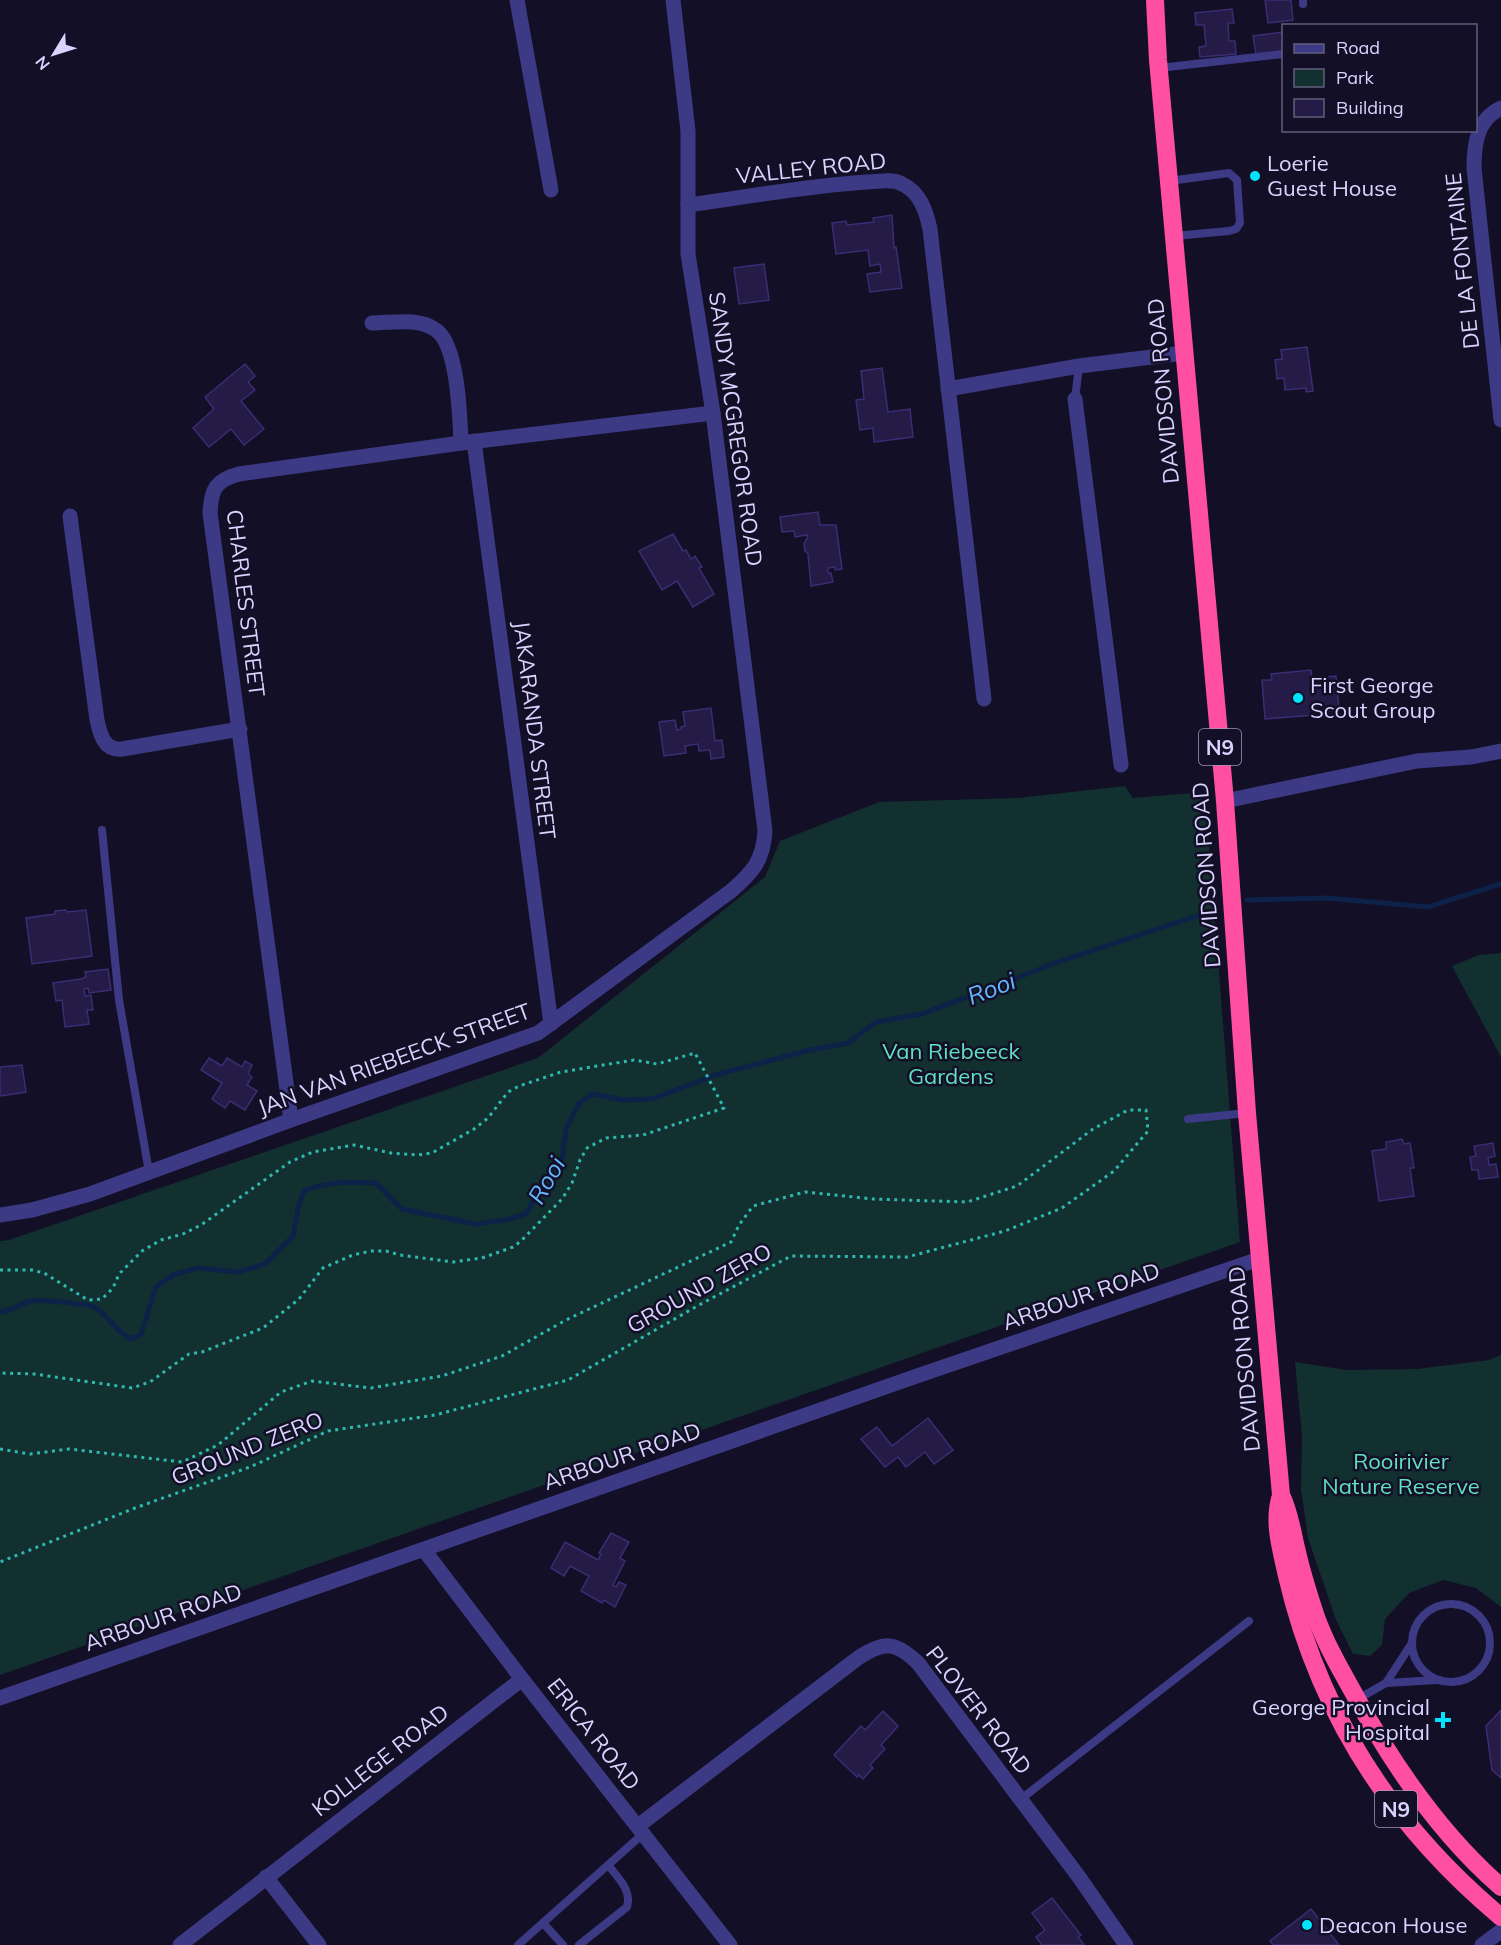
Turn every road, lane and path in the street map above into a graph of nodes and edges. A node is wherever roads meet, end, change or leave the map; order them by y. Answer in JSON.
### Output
{"nodes":[{"id":1,"x":517,"y":0,"type":"edge"},
{"id":2,"x":673,"y":0,"type":"edge"},
{"id":3,"x":1155,"y":0,"type":"edge"},
{"id":4,"x":1282,"y":54,"type":"edge"},
{"id":5,"x":1159,"y":68,"type":"junction"},
{"id":6,"x":1501,"y":108,"type":"edge"},
{"id":7,"x":1169,"y":182,"type":"junction"},
{"id":8,"x":551,"y":190,"type":"dead end"},
{"id":9,"x":688,"y":205,"type":"junction"},
{"id":10,"x":1174,"y":236,"type":"junction"},
{"id":11,"x":372,"y":323,"type":"dead end"},
{"id":12,"x":1184,"y":353,"type":"junction"},
{"id":13,"x":1079,"y":366,"type":"junction"},
{"id":14,"x":948,"y":389,"type":"junction"},
{"id":15,"x":1075,"y":399,"type":"joint"},
{"id":16,"x":713,"y":413,"type":"junction"},
{"id":17,"x":1501,"y":420,"type":"edge"},
{"id":18,"x":468,"y":442,"type":"junction"},
{"id":19,"x":70,"y":516,"type":"dead end"},
{"id":20,"x":984,"y":699,"type":"dead end"},
{"id":21,"x":240,"y":729,"type":"junction"},
{"id":22,"x":1501,"y":751,"type":"edge"},
{"id":23,"x":1120,"y":765,"type":"dead end"},
{"id":24,"x":1225,"y":801,"type":"junction"},
{"id":25,"x":102,"y":830,"type":"dead end"},
{"id":26,"x":759,"y":862,"type":"joint"},
{"id":27,"x":551,"y":1024,"type":"junction"},
{"id":28,"x":1247,"y":1113,"type":"junction"},
{"id":29,"x":1188,"y":1119,"type":"dead end"},
{"id":30,"x":291,"y":1120,"type":"junction"},
{"id":31,"x":149,"y":1172,"type":"junction"},
{"id":32,"x":0,"y":1215,"type":"edge"},
{"id":33,"x":1259,"y":1259,"type":"junction"},
{"id":34,"x":0,"y":1270,"type":"edge"},
{"id":35,"x":0,"y":1373,"type":"edge"},
{"id":36,"x":0,"y":1449,"type":"edge"},
{"id":37,"x":1281,"y":1495,"type":"junction"},
{"id":38,"x":424,"y":1550,"type":"junction"},
{"id":39,"x":0,"y":1562,"type":"edge"},
{"id":40,"x":1249,"y":1622,"type":"dead end"},
{"id":41,"x":1412,"y":1643,"type":"junction"},
{"id":42,"x":522,"y":1679,"type":"junction"},
{"id":43,"x":1437,"y":1680,"type":"junction"},
{"id":44,"x":1386,"y":1683,"type":"junction"},
{"id":45,"x":0,"y":1698,"type":"edge"},
{"id":46,"x":1357,"y":1699,"type":"junction"},
{"id":47,"x":1335,"y":1712,"type":"junction"},
{"id":48,"x":1021,"y":1799,"type":"junction"},
{"id":49,"x":641,"y":1829,"type":"junction"},
{"id":50,"x":609,"y":1866,"type":"junction"},
{"id":51,"x":266,"y":1876,"type":"junction"},
{"id":52,"x":1501,"y":1887,"type":"edge"},
{"id":53,"x":1501,"y":1917,"type":"edge"},
{"id":54,"x":543,"y":1923,"type":"junction"},
{"id":55,"x":1501,"y":1931,"type":"edge"},
{"id":56,"x":180,"y":1945,"type":"edge"},
{"id":57,"x":319,"y":1945,"type":"edge"},
{"id":58,"x":518,"y":1945,"type":"edge"},
{"id":59,"x":563,"y":1945,"type":"edge"},
{"id":60,"x":579,"y":1945,"type":"edge"},
{"id":61,"x":730,"y":1945,"type":"edge"},
{"id":62,"x":1125,"y":1945,"type":"edge"},
{"id":63,"x":1482,"y":1945,"type":"edge"}],
"edges":[{"from":1,"to":8,"type":"street"},
{"from":2,"to":9,"type":"street","name":"SANDY MCGREGOR ROAD"},
{"from":3,"to":5,"type":"highway","name":"DAVIDSON ROAD","number":"N9"},
{"from":4,"to":5,"type":"lane"},
{"from":5,"to":7,"type":"highway","name":"DAVIDSON ROAD","number":"N9"},
{"from":6,"to":17,"type":"street","name":"DE LA FONTAINE"},
{"from":7,"to":10,"type":"highway","name":"DAVIDSON ROAD","number":"N9"},
{"from":7,"to":10,"type":"lane"},
{"from":9,"to":14,"type":"street","name":"VALLEY ROAD"},
{"from":9,"to":16,"type":"street","name":"SANDY MCGREGOR ROAD"},
{"from":10,"to":12,"type":"highway","name":"DAVIDSON ROAD","number":"N9"},
{"from":11,"to":18,"type":"street","name":"JAKARANDA STREET"},
{"from":12,"to":13,"type":"street"},
{"from":12,"to":24,"type":"highway","name":"DAVIDSON ROAD","number":"N9"},
{"from":13,"to":14,"type":"street"},
{"from":13,"to":15,"type":"lane"},
{"from":14,"to":20,"type":"street","name":"VALLEY ROAD"},
{"from":15,"to":23,"type":"street"},
{"from":16,"to":18,"type":"street","name":"CHARLES STREET"},
{"from":16,"to":26,"type":"street","name":"SANDY MCGREGOR ROAD"},
{"from":18,"to":21,"type":"street","name":"CHARLES STREET"},
{"from":18,"to":27,"type":"street","name":"JAKARANDA STREET"},
{"from":19,"to":21,"type":"street"},
{"from":21,"to":30,"type":"street","name":"CHARLES STREET"},
{"from":22,"to":24,"type":"street"},
{"from":24,"to":28,"type":"highway","name":"DAVIDSON ROAD","number":"N9"},
{"from":25,"to":31,"type":"lane"},
{"from":26,"to":27,"type":"street","name":"JAN VAN RIEBEECK STREET"},
{"from":27,"to":30,"type":"street","name":"JAN VAN RIEBEECK STREET"},
{"from":28,"to":29,"type":"lane"},
{"from":28,"to":33,"type":"highway","name":"DAVIDSON ROAD","number":"N9"},
{"from":30,"to":31,"type":"street","name":"JAN VAN RIEBEECK STREET"},
{"from":31,"to":32,"type":"street","name":"JAN VAN RIEBEECK STREET"},
{"from":33,"to":37,"type":"highway","name":"DAVIDSON ROAD","number":"N9"},
{"from":33,"to":38,"type":"street","name":"ARBOUR ROAD"},
{"from":34,"to":35,"type":"path"},
{"from":36,"to":39,"type":"path","name":"GROUND ZERO"},
{"from":37,"to":46,"type":"highway","name":"DAVIDSON ROAD","number":"N9"},
{"from":37,"to":47,"type":"highway","name":"DAVIDSON ROAD","number":"N9"},
{"from":38,"to":42,"type":"street","name":"ERICA ROAD"},
{"from":38,"to":45,"type":"street","name":"ARBOUR ROAD"},
{"from":40,"to":48,"type":"lane"},
{"from":41,"to":43,"type":"lane"},
{"from":41,"to":43,"type":"lane"},
{"from":41,"to":44,"type":"lane"},
{"from":42,"to":49,"type":"street","name":"ERICA ROAD"},
{"from":42,"to":51,"type":"street","name":"KOLLEGE ROAD"},
{"from":43,"to":44,"type":"lane"},
{"from":44,"to":46,"type":"lane"},
{"from":46,"to":47,"type":"lane"},
{"from":46,"to":52,"type":"highway","name":"DAVIDSON ROAD","number":"N9"},
{"from":47,"to":53,"type":"highway","name":"DAVIDSON ROAD","number":"N9"},
{"from":48,"to":49,"type":"street","name":"PLOVER ROAD"},
{"from":48,"to":62,"type":"street","name":"PLOVER ROAD"},
{"from":49,"to":50,"type":"lane"},
{"from":49,"to":61,"type":"street","name":"ERICA ROAD"},
{"from":50,"to":54,"type":"lane"},
{"from":50,"to":60,"type":"lane"},
{"from":51,"to":56,"type":"street","name":"KOLLEGE ROAD"},
{"from":51,"to":57,"type":"street"},
{"from":54,"to":58,"type":"lane"},
{"from":54,"to":59,"type":"lane"},
{"from":55,"to":63,"type":"street"}]}
